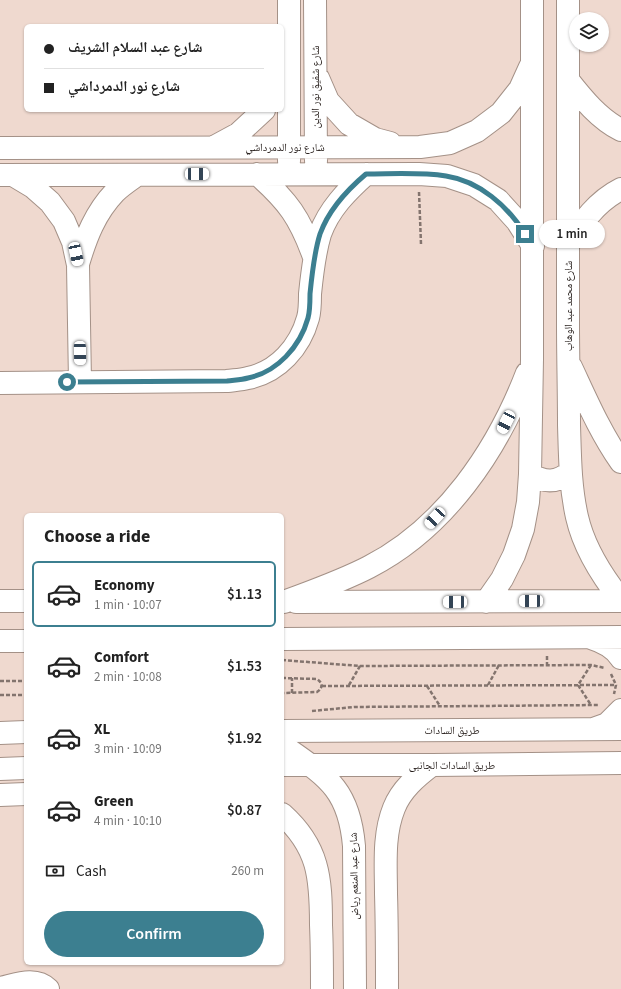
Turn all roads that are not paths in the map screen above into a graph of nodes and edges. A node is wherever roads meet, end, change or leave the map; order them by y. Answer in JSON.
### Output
{"nodes":[{"id":1,"x":289,"y":0,"type":"edge"},
{"id":2,"x":315,"y":0,"type":"edge"},
{"id":3,"x":532,"y":0,"type":"edge"},
{"id":4,"x":568,"y":0,"type":"edge"},
{"id":5,"x":532,"y":62,"type":"junction"},
{"id":6,"x":315,"y":73,"type":"junction"},
{"id":7,"x":285,"y":79,"type":"edge"},
{"id":8,"x":568,"y":80,"type":"junction"},
{"id":9,"x":262,"y":112,"type":"edge"},
{"id":10,"x":621,"y":130,"type":"edge"},
{"id":11,"x":214,"y":147,"type":"junction"},
{"id":12,"x":289,"y":147,"type":"junction"},
{"id":13,"x":316,"y":147,"type":"junction"},
{"id":14,"x":405,"y":147,"type":"junction"},
{"id":15,"x":0,"y":148,"type":"edge"},
{"id":16,"x":137,"y":174,"type":"junction"},
{"id":17,"x":257,"y":174,"type":"junction"},
{"id":18,"x":289,"y":174,"type":"junction"},
{"id":19,"x":316,"y":174,"type":"junction"},
{"id":20,"x":366,"y":174,"type":"junction"},
{"id":21,"x":7,"y":175,"type":"edge"},
{"id":22,"x":621,"y":189,"type":"edge"},
{"id":23,"x":568,"y":244,"type":"junction"},
{"id":24,"x":533,"y":246,"type":"junction"},
{"id":25,"x":314,"y":257,"type":"junction"},
{"id":26,"x":78,"y":265,"type":"junction"},
{"id":27,"x":532,"y":359,"type":"junction"},
{"id":28,"x":568,"y":360,"type":"junction"},
{"id":29,"x":80,"y":382,"type":"junction"},
{"id":30,"x":0,"y":384,"type":"edge"},
{"id":31,"x":621,"y":462,"type":"edge"},
{"id":32,"x":570,"y":472,"type":"junction"},
{"id":33,"x":530,"y":474,"type":"junction"},
{"id":34,"x":0,"y":601,"type":"edge"},
{"id":35,"x":24,"y":601,"type":"edge"},
{"id":36,"x":621,"y":601,"type":"edge"},
{"id":37,"x":284,"y":602,"type":"edge"},
{"id":38,"x":284,"y":602,"type":"edge"},
{"id":39,"x":486,"y":602,"type":"junction"},
{"id":40,"x":589,"y":637,"type":"junction"},
{"id":41,"x":621,"y":637,"type":"edge"},
{"id":42,"x":284,"y":639,"type":"edge"},
{"id":43,"x":0,"y":641,"type":"edge"},
{"id":44,"x":24,"y":641,"type":"edge"},
{"id":45,"x":621,"y":658,"type":"edge"},
{"id":46,"x":612,"y":704,"type":"edge"},
{"id":47,"x":621,"y":729,"type":"edge"},
{"id":48,"x":592,"y":730,"type":"junction"},
{"id":49,"x":284,"y":731,"type":"edge"},
{"id":50,"x":24,"y":732,"type":"edge"},
{"id":51,"x":0,"y":733,"type":"edge"},
{"id":52,"x":284,"y":746,"type":"edge"},
{"id":53,"x":621,"y":763,"type":"edge"},
{"id":54,"x":310,"y":764,"type":"junction"},
{"id":55,"x":284,"y":765,"type":"edge"},
{"id":56,"x":432,"y":765,"type":"junction"},
{"id":57,"x":24,"y":768,"type":"edge"},
{"id":58,"x":0,"y":769,"type":"edge"},
{"id":59,"x":24,"y":794,"type":"edge"},
{"id":60,"x":0,"y":795,"type":"edge"},
{"id":61,"x":284,"y":816,"type":"edge"},
{"id":62,"x":386,"y":856,"type":"junction"},
{"id":63,"x":354,"y":857,"type":"junction"},
{"id":64,"x":0,"y":988,"type":"edge"},
{"id":65,"x":48,"y":989,"type":"edge"},
{"id":66,"x":322,"y":989,"type":"edge"},
{"id":67,"x":355,"y":989,"type":"edge"},
{"id":68,"x":387,"y":989,"type":"edge"}],
"edges":[{"from":1,"to":7,"type":"street"},
{"from":2,"to":6,"type":"street","name":"شارع شفيق نور الدين"},
{"from":3,"to":5,"type":"street"},
{"from":4,"to":8,"type":"street","name":"شارع محمد عبد الوهاب"},
{"from":5,"to":14,"type":"street","name":"شارع نور الدمرداشي"},
{"from":5,"to":24,"type":"street"},
{"from":6,"to":13,"type":"street","name":"شارع شفيق نور الدين"},
{"from":6,"to":14,"type":"street"},
{"from":7,"to":12,"type":"street"},
{"from":8,"to":10,"type":"street"},
{"from":8,"to":23,"type":"street","name":"شارع محمد عبد الوهاب"},
{"from":9,"to":11,"type":"street"},
{"from":11,"to":12,"type":"street","name":"شارع نور الدمرداشي"},
{"from":11,"to":15,"type":"street","name":"شارع نور الدمرداشي"},
{"from":12,"to":13,"type":"street","name":"شارع نور الدمرداشي"},
{"from":12,"to":18,"type":"street"},
{"from":13,"to":14,"type":"street","name":"شارع نور الدمرداشي"},
{"from":13,"to":19,"type":"street","name":"شارع شفيق نور الدين"},
{"from":16,"to":17,"type":"street"},
{"from":16,"to":21,"type":"street"},
{"from":16,"to":26,"type":"street"},
{"from":17,"to":18,"type":"street"},
{"from":17,"to":25,"type":"street"},
{"from":18,"to":19,"type":"street"},
{"from":19,"to":20,"type":"street"},
{"from":20,"to":24,"type":"street"},
{"from":20,"to":25,"type":"street"},
{"from":21,"to":26,"type":"street"},
{"from":22,"to":23,"type":"street"},
{"from":23,"to":28,"type":"street","name":"شارع محمد عبد الوهاب"},
{"from":24,"to":27,"type":"street"},
{"from":25,"to":29,"type":"street"},
{"from":26,"to":29,"type":"street"},
{"from":27,"to":33,"type":"street"},
{"from":27,"to":37,"type":"street"},
{"from":28,"to":31,"type":"street"},
{"from":28,"to":32,"type":"street","name":"شارع محمد عبد الوهاب"},
{"from":29,"to":30,"type":"street"},
{"from":32,"to":33,"type":"street"},
{"from":32,"to":36,"type":"street","name":"شارع محمد عبد الوهاب"},
{"from":33,"to":39,"type":"street"},
{"from":34,"to":35,"type":"street"},
{"from":36,"to":39,"type":"street"},
{"from":38,"to":39,"type":"street"},
{"from":40,"to":41,"type":"street"},
{"from":40,"to":42,"type":"street"},
{"from":40,"to":45,"type":"street"},
{"from":43,"to":44,"type":"street"},
{"from":46,"to":48,"type":"street"},
{"from":47,"to":48,"type":"street","name":"طريق السادات"},
{"from":48,"to":49,"type":"street","name":"طريق السادات"},
{"from":50,"to":51,"type":"street"},
{"from":52,"to":54,"type":"street","name":"شارع عبد المنعم رياض"},
{"from":53,"to":56,"type":"street","name":"طريق السادات الجانبى"},
{"from":54,"to":55,"type":"street","name":"طريق السادات الجانبى"},
{"from":54,"to":56,"type":"street","name":"طريق السادات الجانبى"},
{"from":54,"to":63,"type":"street","name":"شارع عبد المنعم رياض"},
{"from":56,"to":62,"type":"street"},
{"from":57,"to":58,"type":"street"},
{"from":59,"to":60,"type":"street"},
{"from":61,"to":66,"type":"street"},
{"from":62,"to":63,"type":"street"},
{"from":62,"to":68,"type":"street"},
{"from":63,"to":67,"type":"street","name":"شارع عبد المنعم رياض"},
{"from":64,"to":65,"type":"street"}]}
